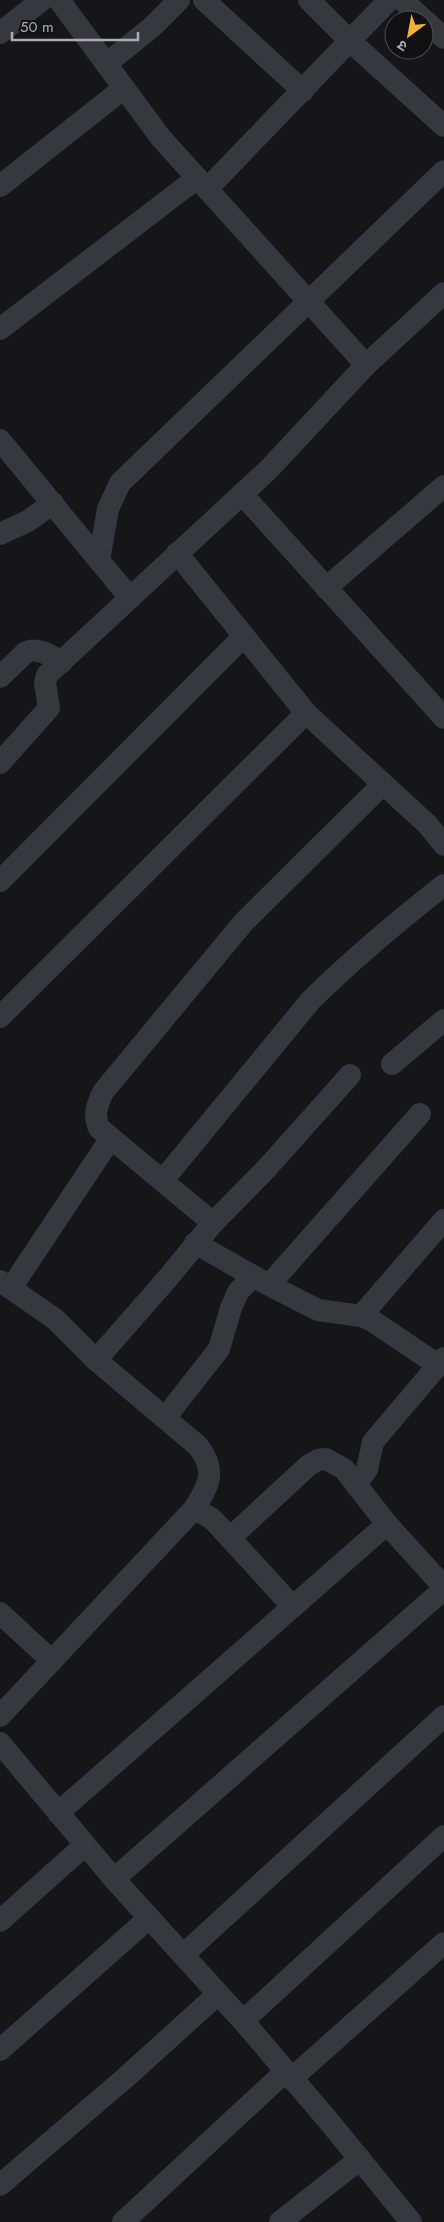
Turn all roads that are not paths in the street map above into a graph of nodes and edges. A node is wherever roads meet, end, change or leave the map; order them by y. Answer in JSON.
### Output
{"nodes":[{"id":1,"x":42,"y":0,"type":"edge"},
{"id":2,"x":59,"y":0,"type":"edge"},
{"id":3,"x":179,"y":0,"type":"edge"},
{"id":4,"x":204,"y":0,"type":"edge"},
{"id":5,"x":309,"y":0,"type":"edge"},
{"id":6,"x":389,"y":0,"type":"edge"},
{"id":7,"x":402,"y":0,"type":"edge"},
{"id":8,"x":0,"y":33,"type":"edge"},
{"id":9,"x":444,"y":38,"type":"edge"},
{"id":10,"x":350,"y":41,"type":"junction"},
{"id":11,"x":106,"y":64,"type":"junction"},
{"id":12,"x":124,"y":88,"type":"junction"},
{"id":13,"x":303,"y":90,"type":"junction"},
{"id":14,"x":444,"y":126,"type":"edge"},
{"id":15,"x":443,"y":174,"type":"edge"},
{"id":16,"x":202,"y":184,"type":"junction"},
{"id":17,"x":0,"y":186,"type":"edge"},
{"id":18,"x":444,"y":293,"type":"edge"},
{"id":19,"x":309,"y":301,"type":"junction"},
{"id":20,"x":2,"y":325,"type":"edge"},
{"id":21,"x":366,"y":365,"type":"junction"},
{"id":22,"x":0,"y":440,"type":"edge"},
{"id":23,"x":444,"y":486,"type":"edge"},
{"id":24,"x":242,"y":494,"type":"junction"},
{"id":25,"x":52,"y":503,"type":"junction"},
{"id":26,"x":0,"y":534,"type":"edge"},
{"id":27,"x":177,"y":553,"type":"junction"},
{"id":28,"x":99,"y":560,"type":"junction"},
{"id":29,"x":326,"y":588,"type":"junction"},
{"id":30,"x":130,"y":598,"type":"junction"},
{"id":31,"x":244,"y":636,"type":"junction"},
{"id":32,"x":62,"y":662,"type":"junction"},
{"id":33,"x":0,"y":677,"type":"edge"},
{"id":34,"x":306,"y":713,"type":"junction"},
{"id":35,"x":444,"y":718,"type":"edge"},
{"id":36,"x":0,"y":763,"type":"edge"},
{"id":37,"x":383,"y":784,"type":"junction"},
{"id":38,"x":444,"y":845,"type":"edge"},
{"id":39,"x":4,"y":869,"type":"edge"},
{"id":40,"x":444,"y":885,"type":"edge"},
{"id":41,"x":0,"y":1017,"type":"edge"},
{"id":42,"x":444,"y":1020,"type":"edge"},
{"id":43,"x":392,"y":1064,"type":"dead end"},
{"id":44,"x":350,"y":1075,"type":"dead end"},
{"id":45,"x":420,"y":1114,"type":"dead end"},
{"id":46,"x":111,"y":1138,"type":"junction"},
{"id":47,"x":163,"y":1180,"type":"junction"},
{"id":48,"x":444,"y":1220,"type":"edge"},
{"id":49,"x":213,"y":1223,"type":"junction"},
{"id":50,"x":195,"y":1243,"type":"junction"},
{"id":51,"x":261,"y":1281,"type":"junction"},
{"id":52,"x":5,"y":1285,"type":"edge"},
{"id":53,"x":361,"y":1316,"type":"junction"},
{"id":54,"x":96,"y":1360,"type":"junction"},
{"id":55,"x":441,"y":1362,"type":"edge"},
{"id":56,"x":164,"y":1418,"type":"junction"},
{"id":57,"x":356,"y":1485,"type":"junction"},
{"id":58,"x":194,"y":1509,"type":"junction"},
{"id":59,"x":387,"y":1524,"type":"junction"},
{"id":60,"x":230,"y":1538,"type":"junction"},
{"id":61,"x":444,"y":1588,"type":"edge"},
{"id":62,"x":293,"y":1607,"type":"junction"},
{"id":63,"x":0,"y":1613,"type":"edge"},
{"id":64,"x":52,"y":1661,"type":"junction"},
{"id":65,"x":0,"y":1716,"type":"edge"},
{"id":66,"x":444,"y":1716,"type":"edge"},
{"id":67,"x":0,"y":1743,"type":"edge"},
{"id":68,"x":58,"y":1813,"type":"junction"},
{"id":69,"x":444,"y":1836,"type":"edge"},
{"id":70,"x":85,"y":1845,"type":"junction"},
{"id":71,"x":114,"y":1879,"type":"junction"},
{"id":72,"x":148,"y":1918,"type":"junction"},
{"id":73,"x":0,"y":1921,"type":"edge"},
{"id":74,"x":444,"y":1943,"type":"edge"},
{"id":75,"x":183,"y":1955,"type":"junction"},
{"id":76,"x":218,"y":1994,"type":"junction"},
{"id":77,"x":243,"y":2021,"type":"junction"},
{"id":78,"x":0,"y":2050,"type":"edge"},
{"id":79,"x":288,"y":2076,"type":"junction"},
{"id":80,"x":360,"y":2159,"type":"junction"},
{"id":81,"x":0,"y":2185,"type":"edge"},
{"id":82,"x":123,"y":2222,"type":"edge"},
{"id":83,"x":280,"y":2222,"type":"edge"},
{"id":84,"x":411,"y":2222,"type":"edge"}],
"edges":[{"from":1,"to":8,"type":"street"},
{"from":2,"to":11,"type":"street"},
{"from":3,"to":11,"type":"street"},
{"from":4,"to":13,"type":"street"},
{"from":5,"to":10,"type":"street"},
{"from":6,"to":10,"type":"street"},
{"from":7,"to":9,"type":"street"},
{"from":10,"to":13,"type":"street"},
{"from":10,"to":14,"type":"street"},
{"from":11,"to":12,"type":"street"},
{"from":12,"to":16,"type":"street"},
{"from":12,"to":17,"type":"street"},
{"from":13,"to":16,"type":"street"},
{"from":15,"to":19,"type":"street"},
{"from":16,"to":19,"type":"street"},
{"from":16,"to":20,"type":"street"},
{"from":18,"to":21,"type":"street"},
{"from":19,"to":21,"type":"street"},
{"from":19,"to":28,"type":"street"},
{"from":21,"to":24,"type":"street"},
{"from":22,"to":25,"type":"street"},
{"from":23,"to":29,"type":"street"},
{"from":24,"to":27,"type":"street"},
{"from":24,"to":29,"type":"street"},
{"from":25,"to":26,"type":"street"},
{"from":25,"to":28,"type":"street"},
{"from":27,"to":30,"type":"street"},
{"from":27,"to":31,"type":"street"},
{"from":28,"to":30,"type":"street"},
{"from":29,"to":35,"type":"street"},
{"from":30,"to":32,"type":"street"},
{"from":31,"to":34,"type":"street"},
{"from":31,"to":39,"type":"street"},
{"from":32,"to":33,"type":"street"},
{"from":32,"to":36,"type":"street"},
{"from":34,"to":37,"type":"street"},
{"from":34,"to":41,"type":"street"},
{"from":37,"to":38,"type":"street"},
{"from":37,"to":46,"type":"street"},
{"from":40,"to":47,"type":"street"},
{"from":42,"to":43,"type":"street"},
{"from":44,"to":49,"type":"street"},
{"from":45,"to":51,"type":"street"},
{"from":46,"to":47,"type":"street"},
{"from":46,"to":52,"type":"street"},
{"from":47,"to":49,"type":"street"},
{"from":48,"to":53,"type":"street"},
{"from":49,"to":50,"type":"street"},
{"from":50,"to":51,"type":"street"},
{"from":50,"to":54,"type":"street"},
{"from":51,"to":53,"type":"street"},
{"from":51,"to":56,"type":"street"},
{"from":52,"to":54,"type":"street"},
{"from":53,"to":55,"type":"street"},
{"from":54,"to":56,"type":"street"},
{"from":55,"to":57,"type":"street"},
{"from":56,"to":58,"type":"street"},
{"from":57,"to":59,"type":"street"},
{"from":57,"to":60,"type":"street"},
{"from":58,"to":60,"type":"street"},
{"from":58,"to":64,"type":"street"},
{"from":59,"to":61,"type":"street"},
{"from":59,"to":62,"type":"street"},
{"from":60,"to":62,"type":"street"},
{"from":61,"to":71,"type":"street"},
{"from":62,"to":68,"type":"street"},
{"from":63,"to":64,"type":"street"},
{"from":64,"to":65,"type":"street"},
{"from":66,"to":75,"type":"street"},
{"from":67,"to":68,"type":"street"},
{"from":68,"to":70,"type":"street"},
{"from":69,"to":77,"type":"street"},
{"from":70,"to":71,"type":"street"},
{"from":70,"to":73,"type":"street"},
{"from":71,"to":72,"type":"street"},
{"from":72,"to":75,"type":"street"},
{"from":72,"to":78,"type":"street"},
{"from":74,"to":79,"type":"street"},
{"from":75,"to":76,"type":"street"},
{"from":76,"to":77,"type":"street"},
{"from":76,"to":81,"type":"street"},
{"from":77,"to":79,"type":"street"},
{"from":79,"to":80,"type":"street"},
{"from":79,"to":82,"type":"street"},
{"from":80,"to":83,"type":"street"},
{"from":80,"to":84,"type":"street"}]}
